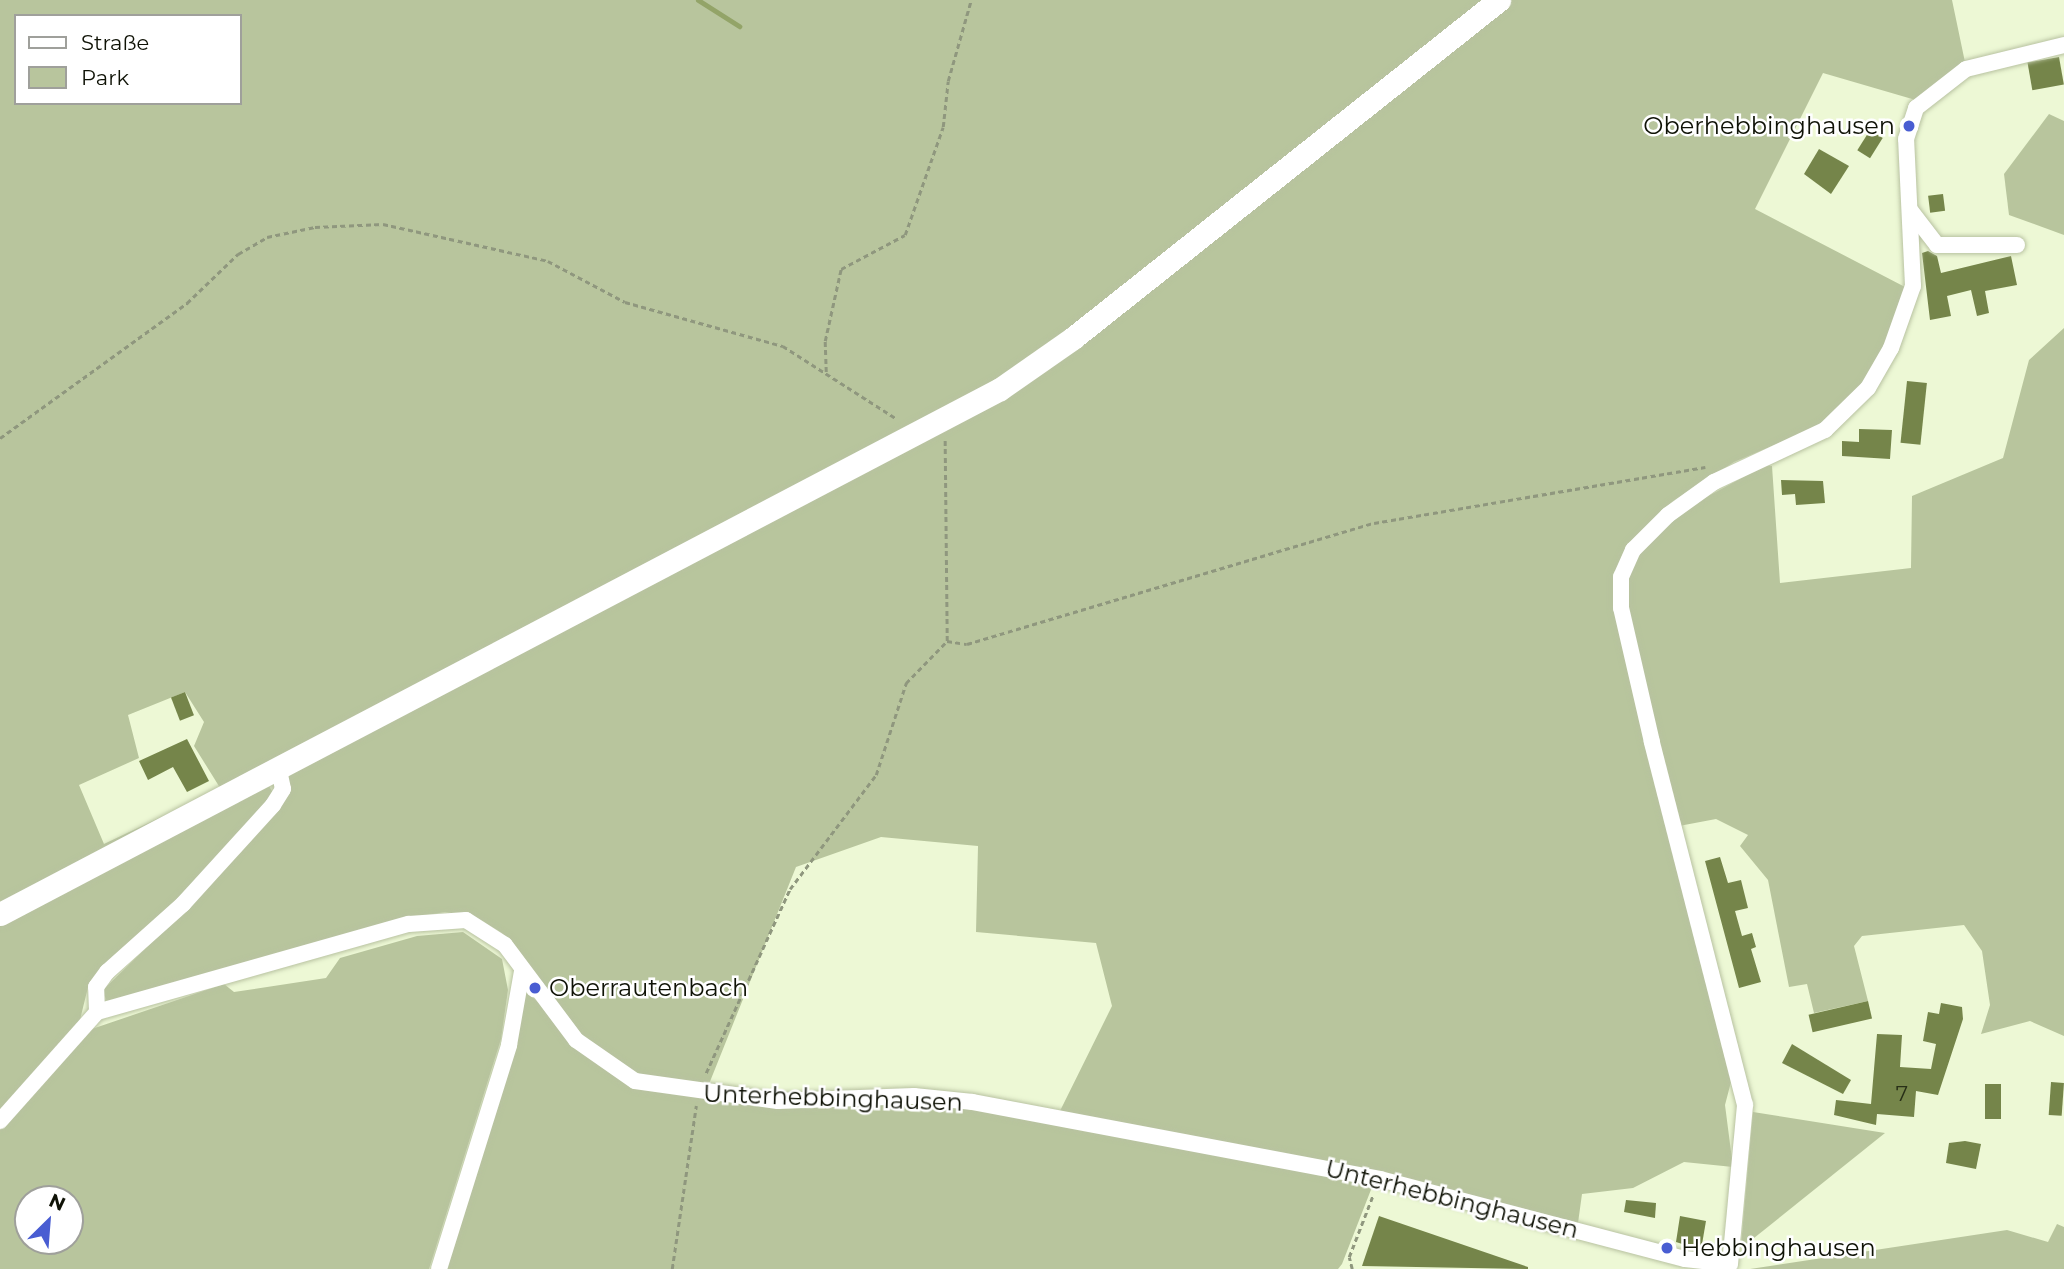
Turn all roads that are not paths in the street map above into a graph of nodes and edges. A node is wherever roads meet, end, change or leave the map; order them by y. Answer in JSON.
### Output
{"nodes":[{"id":1,"x":1499,"y":0,"type":"edge"},
{"id":2,"x":2064,"y":45,"type":"edge"},
{"id":3,"x":1910,"y":209,"type":"junction"},
{"id":4,"x":2017,"y":245,"type":"dead end"},
{"id":5,"x":279,"y":769,"type":"junction"},
{"id":6,"x":0,"y":914,"type":"edge"},
{"id":7,"x":522,"y":971,"type":"junction"},
{"id":8,"x":97,"y":1012,"type":"junction"},
{"id":9,"x":0,"y":1121,"type":"edge"},
{"id":10,"x":439,"y":1269,"type":"edge"}],
"edges":[{"from":1,"to":5,"type":"main road"},
{"from":2,"to":3,"type":"street"},
{"from":3,"to":4,"type":"street"},
{"from":3,"to":7,"type":"street","name":"Unterhebbinghausen"},
{"from":5,"to":6,"type":"main road"},
{"from":5,"to":8,"type":"street"},
{"from":7,"to":8,"type":"street"},
{"from":7,"to":10,"type":"street"},
{"from":8,"to":9,"type":"street"}]}
